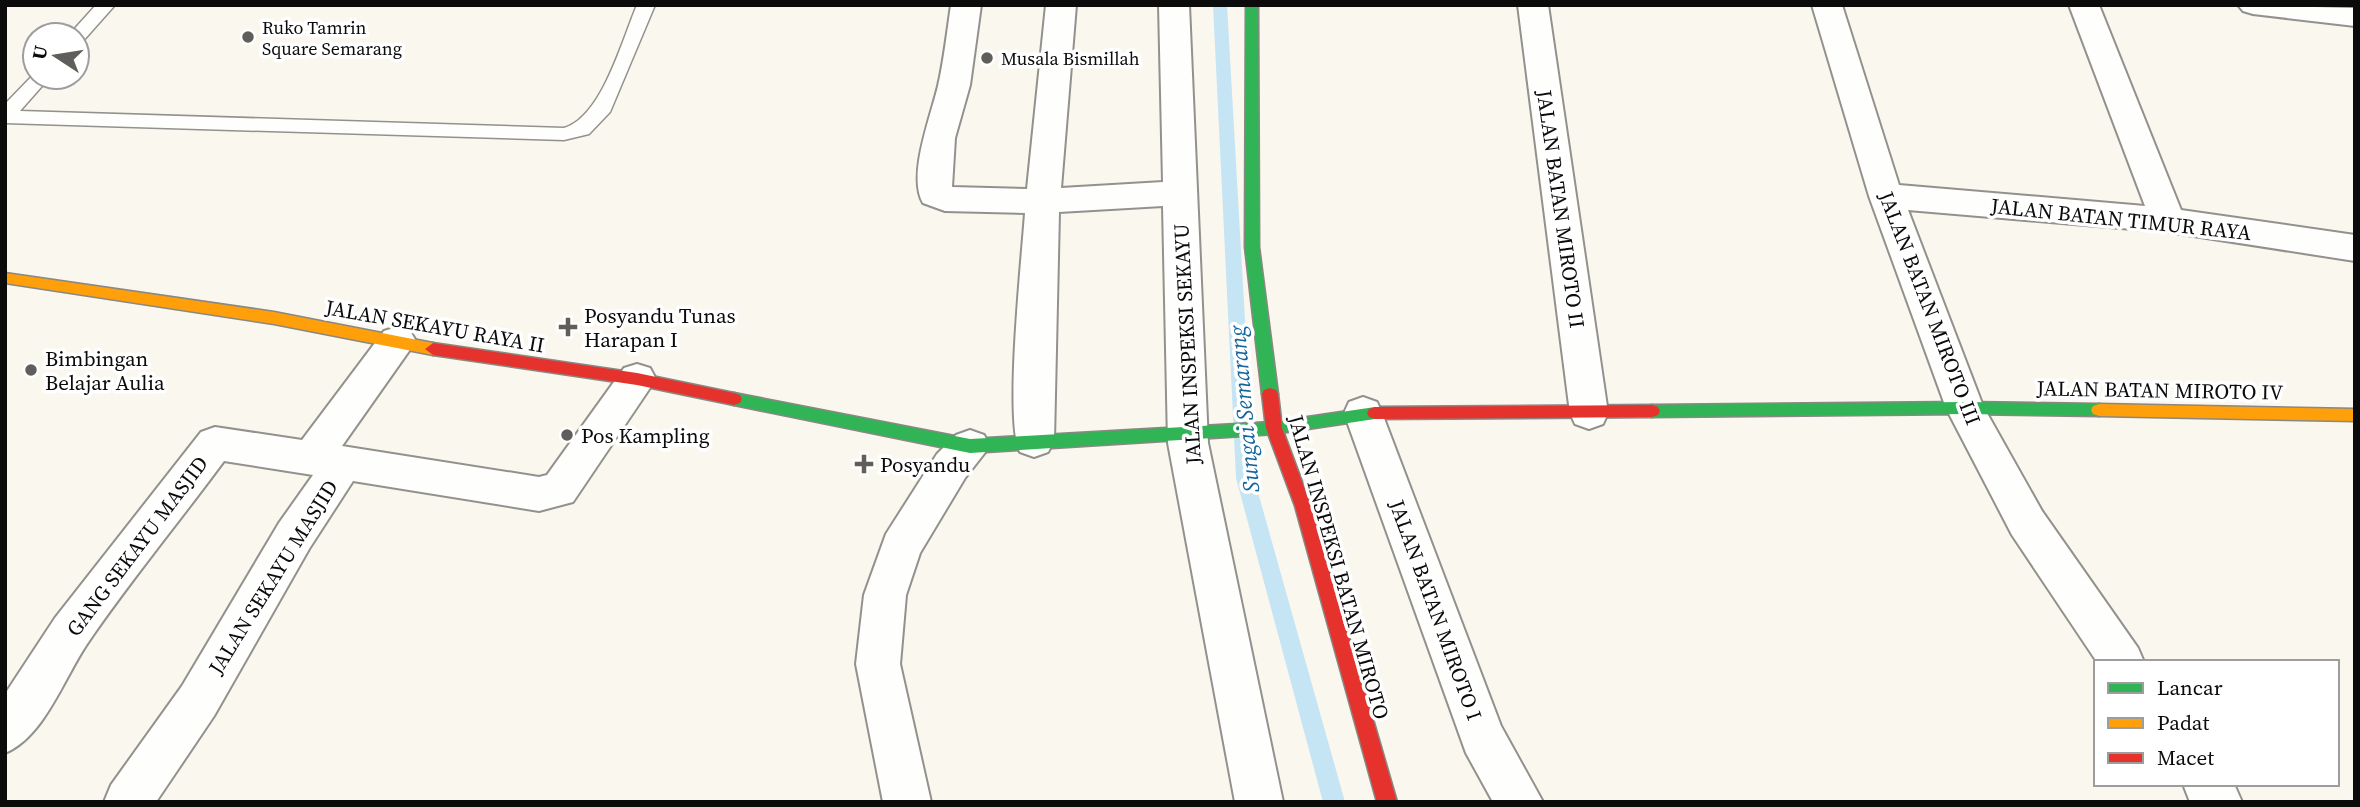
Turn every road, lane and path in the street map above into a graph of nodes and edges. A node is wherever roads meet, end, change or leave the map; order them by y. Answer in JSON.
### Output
{"nodes":[{"id":1,"x":106,"y":5,"type":"edge"},
{"id":2,"x":646,"y":5,"type":"edge"},
{"id":3,"x":966,"y":5,"type":"edge"},
{"id":4,"x":1061,"y":5,"type":"edge"},
{"id":5,"x":1174,"y":5,"type":"edge"},
{"id":6,"x":1252,"y":5,"type":"edge"},
{"id":7,"x":1533,"y":5,"type":"edge"},
{"id":8,"x":1827,"y":5,"type":"edge"},
{"id":9,"x":2084,"y":5,"type":"edge"},
{"id":10,"x":2253,"y":5,"type":"edge"},
{"id":11,"x":2355,"y":17,"type":"edge"},
{"id":12,"x":91,"y":22,"type":"edge"},
{"id":13,"x":28,"y":91,"type":"edge"},
{"id":14,"x":5,"y":117,"type":"edge"},
{"id":15,"x":1180,"y":194,"type":"junction"},
{"id":16,"x":1886,"y":196,"type":"junction"},
{"id":17,"x":1044,"y":201,"type":"junction"},
{"id":18,"x":2168,"y":220,"type":"junction"},
{"id":19,"x":2355,"y":248,"type":"edge"},
{"id":20,"x":9,"y":284,"type":"edge"},
{"id":21,"x":397,"y":341,"type":"junction"},
{"id":22,"x":637,"y":379,"type":"junction"},
{"id":23,"x":1965,"y":408,"type":"junction"},
{"id":24,"x":1363,"y":413,"type":"junction"},
{"id":25,"x":1588,"y":413,"type":"junction"},
{"id":26,"x":2355,"y":415,"type":"edge"},
{"id":27,"x":1274,"y":428,"type":"junction"},
{"id":28,"x":1198,"y":431,"type":"junction"},
{"id":29,"x":1034,"y":441,"type":"junction"},
{"id":30,"x":970,"y":446,"type":"junction"},
{"id":31,"x":327,"y":461,"type":"junction"},
{"id":32,"x":2121,"y":660,"type":"edge"},
{"id":33,"x":5,"y":731,"type":"edge"},
{"id":34,"x":2207,"y":786,"type":"edge"},
{"id":35,"x":128,"y":802,"type":"edge"},
{"id":36,"x":907,"y":802,"type":"edge"},
{"id":37,"x":1259,"y":802,"type":"edge"},
{"id":38,"x":1387,"y":802,"type":"edge"},
{"id":39,"x":1520,"y":802,"type":"edge"},
{"id":40,"x":2218,"y":802,"type":"edge"}],
"edges":[{"from":1,"to":12,"type":"lane"},
{"from":2,"to":14,"type":"lane"},
{"from":3,"to":17,"type":"street"},
{"from":4,"to":17,"type":"street"},
{"from":5,"to":15,"type":"street","name":"JALAN INSPEKSI SEKAYU"},
{"from":6,"to":27,"type":"street","name":"JALAN INSPEKSI BATAN MIROTO"},
{"from":7,"to":25,"type":"street","name":"JALAN BATAN MIROTO II"},
{"from":8,"to":16,"type":"street","name":"JALAN BATAN MIROTO III"},
{"from":9,"to":18,"type":"street"},
{"from":10,"to":11,"type":"street"},
{"from":13,"to":14,"type":"lane"},
{"from":15,"to":17,"type":"street"},
{"from":15,"to":28,"type":"street","name":"JALAN INSPEKSI SEKAYU"},
{"from":16,"to":18,"type":"street","name":"JALAN BATAN TIMUR RAYA"},
{"from":16,"to":23,"type":"street","name":"JALAN BATAN MIROTO III"},
{"from":17,"to":29,"type":"street"},
{"from":18,"to":19,"type":"street","name":"JALAN BATAN TIMUR RAYA"},
{"from":20,"to":21,"type":"street","name":"JALAN SEKAYU RAYA II"},
{"from":21,"to":22,"type":"street","name":"JALAN SEKAYU RAYA II"},
{"from":21,"to":31,"type":"street","name":"JALAN SEKAYU MASJID"},
{"from":22,"to":30,"type":"street","name":"JALAN SEKAYU RAYA II"},
{"from":22,"to":31,"type":"street","name":"GANG SEKAYU MASJID"},
{"from":23,"to":25,"type":"street"},
{"from":23,"to":26,"type":"street","name":"JALAN BATAN MIROTO IV"},
{"from":23,"to":32,"type":"street","name":"JALAN BATAN MIROTO III"},
{"from":24,"to":25,"type":"street"},
{"from":24,"to":27,"type":"street"},
{"from":24,"to":39,"type":"street","name":"JALAN BATAN MIROTO I"},
{"from":27,"to":28,"type":"street"},
{"from":27,"to":38,"type":"street","name":"JALAN INSPEKSI BATAN MIROTO"},
{"from":28,"to":29,"type":"street","name":"JALAN SEKAYU RAYA II"},
{"from":28,"to":37,"type":"street","name":"JALAN INSPEKSI SEKAYU"},
{"from":29,"to":30,"type":"street","name":"JALAN SEKAYU RAYA II"},
{"from":30,"to":36,"type":"street"},
{"from":31,"to":33,"type":"street","name":"GANG SEKAYU MASJID"},
{"from":31,"to":35,"type":"street","name":"JALAN SEKAYU MASJID"},
{"from":34,"to":40,"type":"street"}]}
